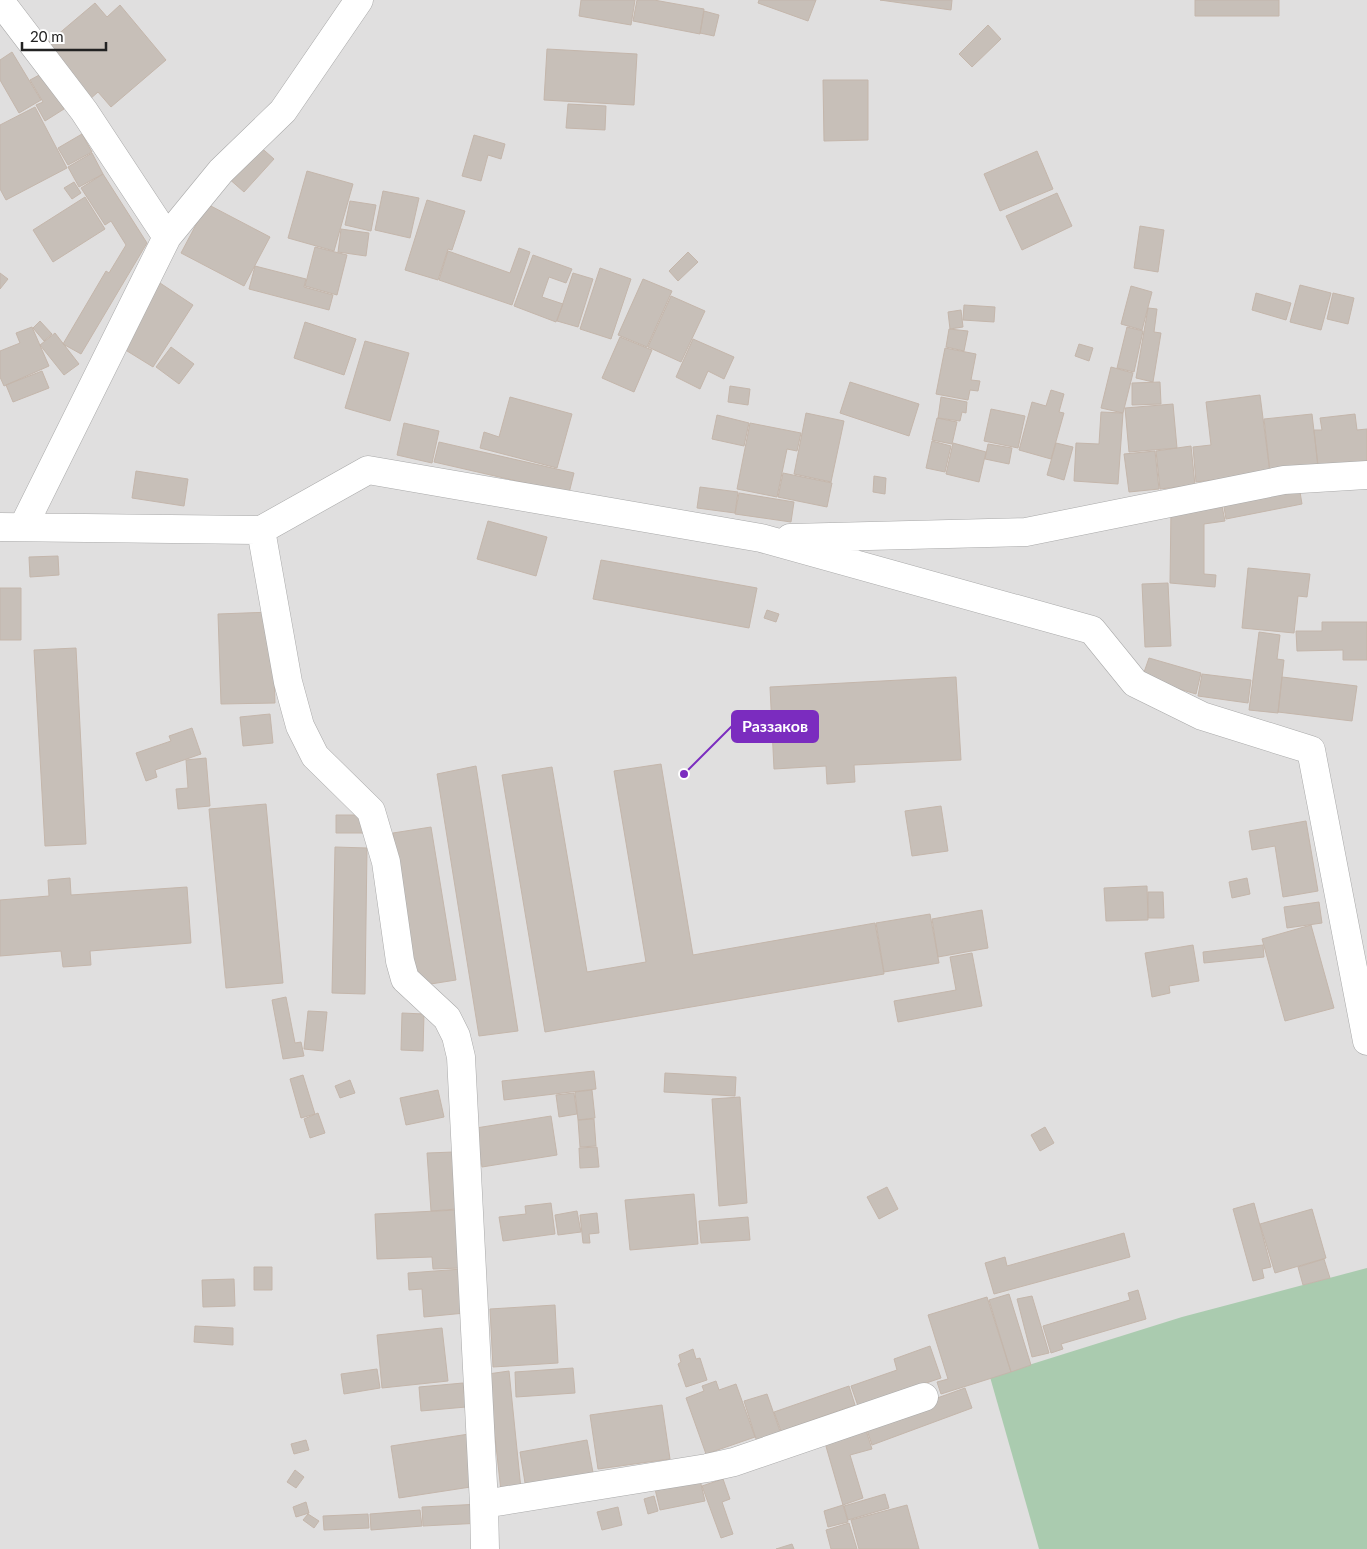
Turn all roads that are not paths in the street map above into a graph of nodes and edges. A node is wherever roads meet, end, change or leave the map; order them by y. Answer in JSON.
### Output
{"nodes":[{"id":1,"x":359,"y":0,"type":"edge"},
{"id":2,"x":0,"y":1,"type":"edge"},
{"id":3,"x":167,"y":237,"type":"junction"},
{"id":4,"x":1367,"y":475,"type":"edge"},
{"id":5,"x":11,"y":527,"type":"edge"},
{"id":6,"x":261,"y":530,"type":"junction"},
{"id":7,"x":761,"y":538,"type":"junction"},
{"id":8,"x":1367,"y":1041,"type":"edge"},
{"id":9,"x":924,"y":1397,"type":"dead end"},
{"id":10,"x":484,"y":1504,"type":"junction"},
{"id":11,"x":485,"y":1549,"type":"edge"}],
"edges":[{"from":1,"to":3,"type":"street"},
{"from":2,"to":3,"type":"street"},
{"from":3,"to":5,"type":"street"},
{"from":4,"to":7,"type":"street"},
{"from":5,"to":6,"type":"street"},
{"from":6,"to":7,"type":"street"},
{"from":6,"to":10,"type":"street"},
{"from":7,"to":8,"type":"street"},
{"from":9,"to":10,"type":"street"},
{"from":10,"to":11,"type":"street"}]}
